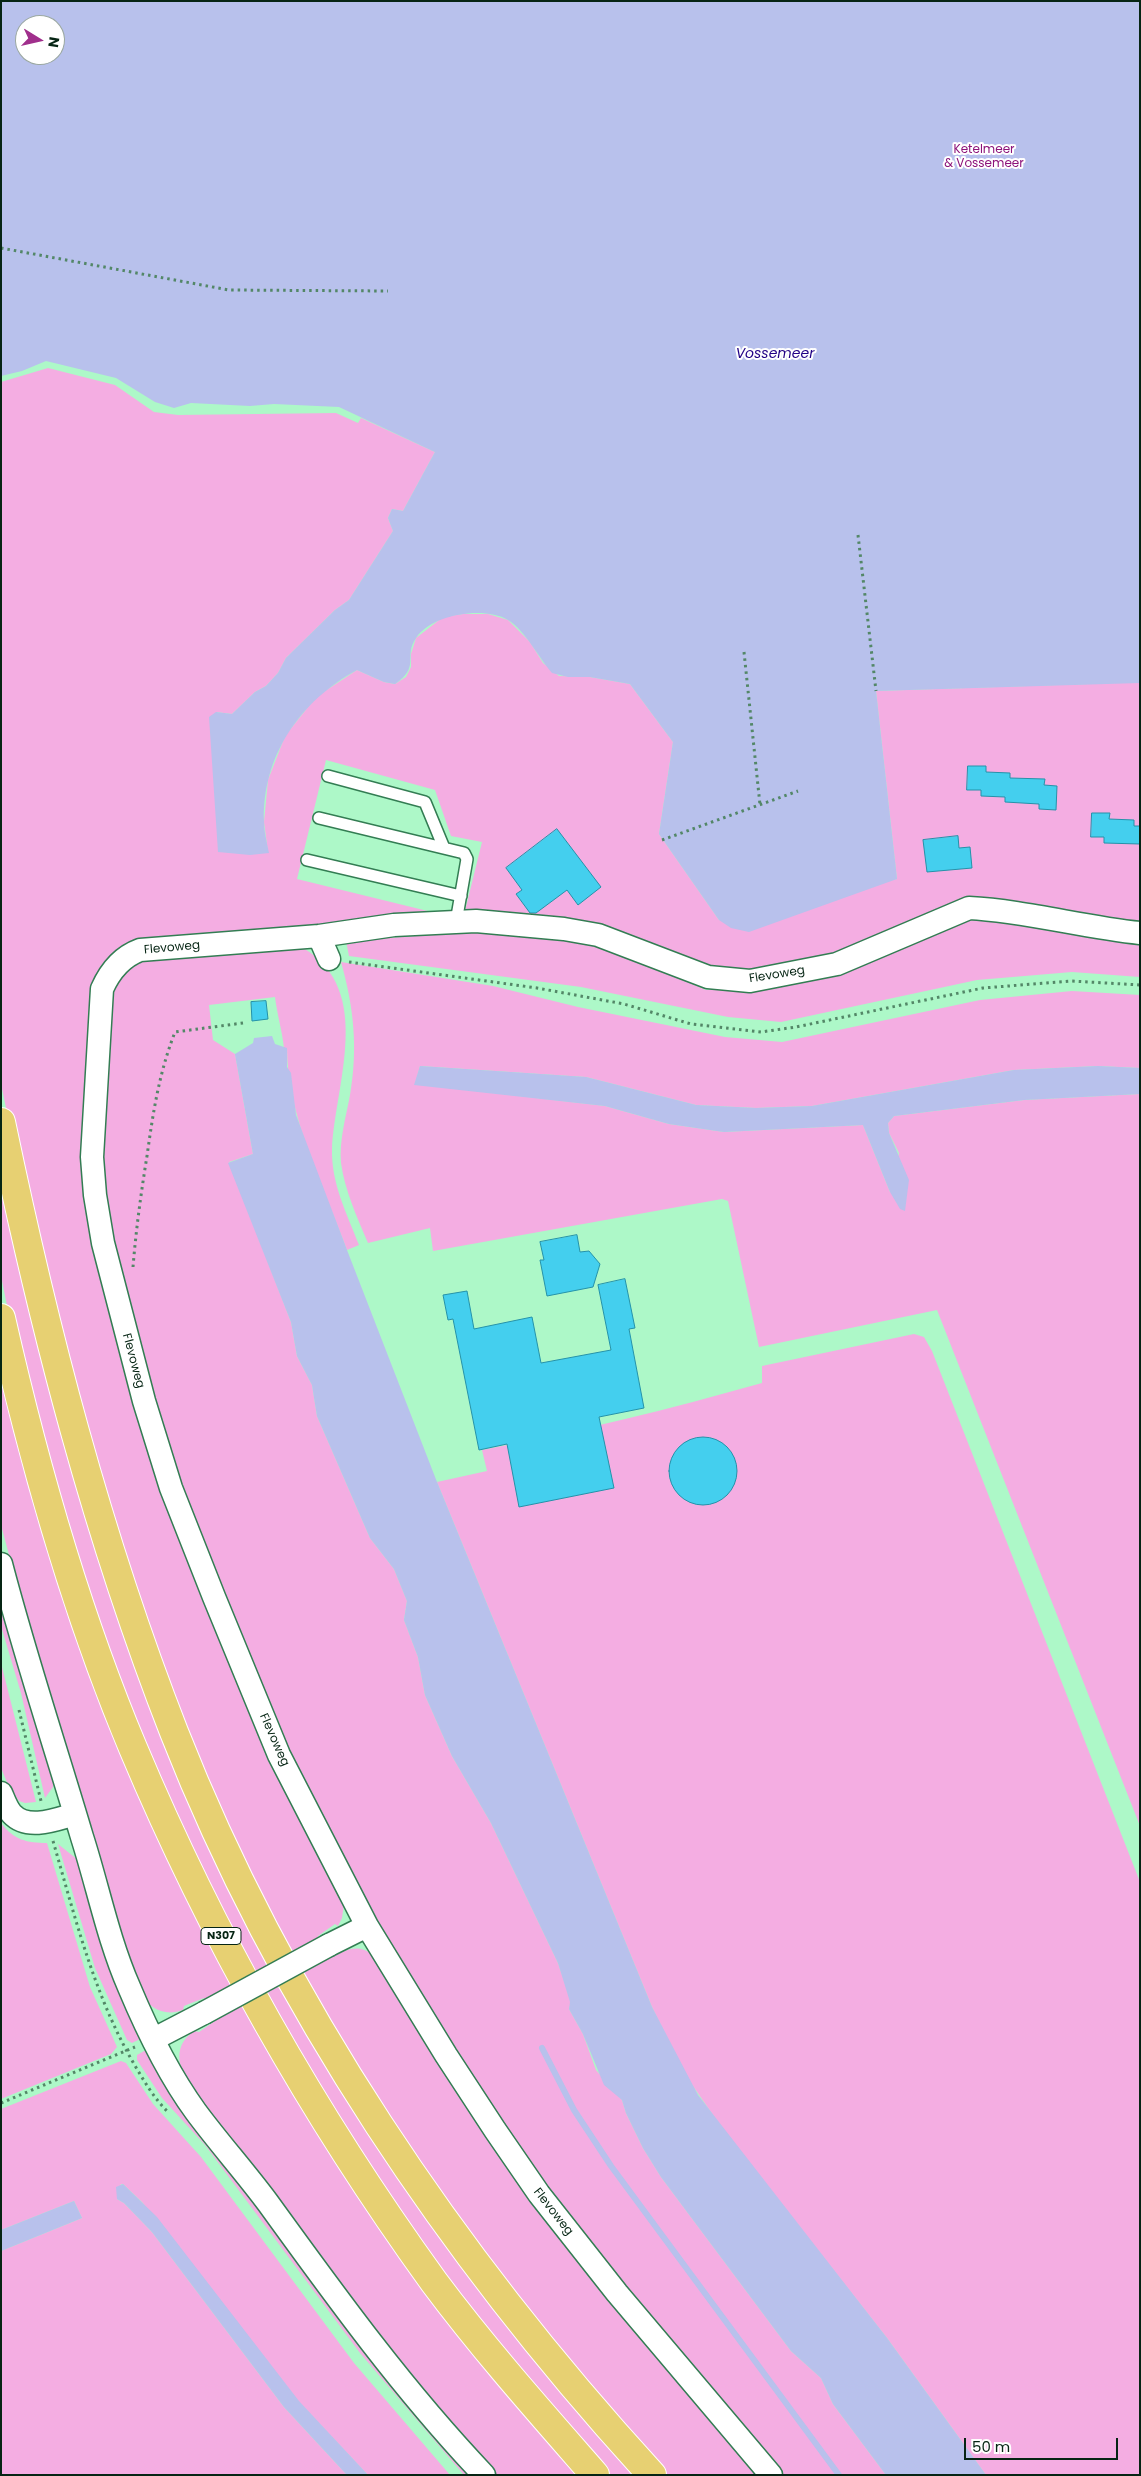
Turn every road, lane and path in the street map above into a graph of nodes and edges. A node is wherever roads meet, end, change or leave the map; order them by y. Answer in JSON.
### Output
{"nodes":[{"id":1,"x":1,"y":248,"type":"edge"},
{"id":2,"x":388,"y":291,"type":"dead end"},
{"id":3,"x":858,"y":535,"type":"dead end"},
{"id":4,"x":744,"y":652,"type":"dead end"},
{"id":5,"x":876,"y":692,"type":"dead end"},
{"id":6,"x":328,"y":776,"type":"dead end"},
{"id":7,"x":798,"y":791,"type":"dead end"},
{"id":8,"x":760,"y":805,"type":"junction"},
{"id":9,"x":319,"y":818,"type":"dead end"},
{"id":10,"x":662,"y":840,"type":"dead end"},
{"id":11,"x":444,"y":848,"type":"junction"},
{"id":12,"x":307,"y":860,"type":"dead end"},
{"id":13,"x":460,"y":896,"type":"junction"},
{"id":14,"x":456,"y":922,"type":"junction"},
{"id":15,"x":1140,"y":933,"type":"edge"},
{"id":16,"x":319,"y":936,"type":"junction"},
{"id":17,"x":329,"y":959,"type":"dead end"},
{"id":18,"x":243,"y":1022,"type":"dead end"},
{"id":19,"x":1,"y":1122,"type":"edge"},
{"id":20,"x":132,"y":1274,"type":"dead end"},
{"id":21,"x":1,"y":1318,"type":"edge"},
{"id":22,"x":1,"y":1564,"type":"edge"},
{"id":23,"x":17,"y":1702,"type":"dead end"},
{"id":24,"x":1,"y":1793,"type":"edge"},
{"id":25,"x":76,"y":1814,"type":"junction"},
{"id":26,"x":47,"y":1822,"type":"junction"},
{"id":27,"x":367,"y":1926,"type":"junction"},
{"id":28,"x":154,"y":2039,"type":"junction"},
{"id":29,"x":1,"y":2104,"type":"edge"},
{"id":30,"x":484,"y":2475,"type":"edge"},
{"id":31,"x":595,"y":2475,"type":"edge"},
{"id":32,"x":652,"y":2475,"type":"edge"},
{"id":33,"x":771,"y":2475,"type":"edge"}],
"edges":[{"from":1,"to":2,"type":"path"},
{"from":3,"to":5,"type":"path"},
{"from":4,"to":8,"type":"path"},
{"from":6,"to":11,"type":"lane"},
{"from":7,"to":8,"type":"path"},
{"from":8,"to":10,"type":"path"},
{"from":9,"to":11,"type":"lane"},
{"from":11,"to":13,"type":"lane"},
{"from":12,"to":13,"type":"lane"},
{"from":13,"to":14,"type":"lane"},
{"from":14,"to":15,"type":"street","name":"Flevoweg"},
{"from":14,"to":16,"type":"street","name":"Flevoweg"},
{"from":16,"to":17,"type":"street"},
{"from":16,"to":27,"type":"street","name":"Flevoweg"},
{"from":18,"to":20,"type":"path"},
{"from":19,"to":32,"type":"highway"},
{"from":21,"to":31,"type":"highway","number":"N307"},
{"from":22,"to":25,"type":"street"},
{"from":23,"to":26,"type":"path"},
{"from":24,"to":26,"type":"street"},
{"from":25,"to":26,"type":"street"},
{"from":25,"to":28,"type":"street"},
{"from":26,"to":29,"type":"path"},
{"from":27,"to":28,"type":"street","bridge":true},
{"from":27,"to":33,"type":"street","name":"Flevoweg"},
{"from":28,"to":30,"type":"street"}]}
